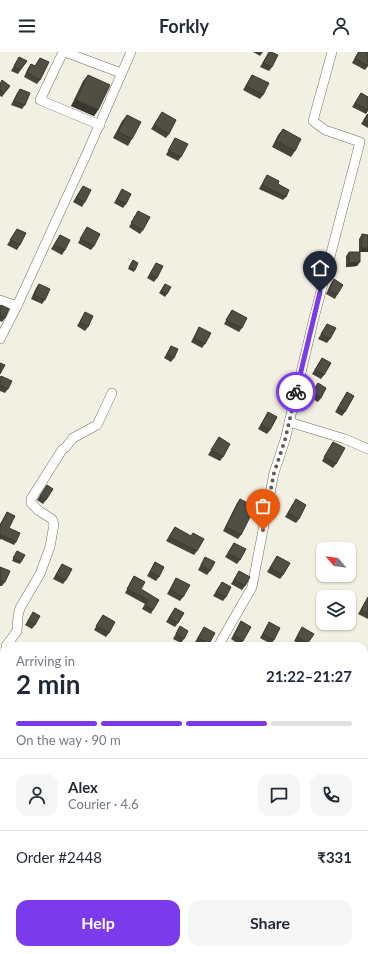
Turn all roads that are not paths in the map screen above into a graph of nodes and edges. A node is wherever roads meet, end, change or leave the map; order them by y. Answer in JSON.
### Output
{"nodes":[{"id":1,"x":64,"y":52,"type":"edge"},
{"id":2,"x":131,"y":52,"type":"edge"},
{"id":3,"x":332,"y":52,"type":"edge"},
{"id":4,"x":122,"y":73,"type":"junction"},
{"id":5,"x":100,"y":125,"type":"junction"},
{"id":6,"x":0,"y":300,"type":"edge"},
{"id":7,"x":17,"y":306,"type":"junction"},
{"id":8,"x":0,"y":339,"type":"edge"},
{"id":9,"x":112,"y":393,"type":"dead end"},
{"id":10,"x":289,"y":422,"type":"junction"},
{"id":11,"x":368,"y":449,"type":"edge"},
{"id":12,"x":9,"y":642,"type":"edge"},
{"id":13,"x":221,"y":642,"type":"edge"}],
"edges":[{"from":1,"to":4,"type":"street"},
{"from":1,"to":5,"type":"street"},
{"from":2,"to":4,"type":"street"},
{"from":3,"to":10,"type":"street"},
{"from":4,"to":5,"type":"street"},
{"from":5,"to":7,"type":"street"},
{"from":6,"to":7,"type":"street"},
{"from":7,"to":8,"type":"street"},
{"from":9,"to":12,"type":"street"},
{"from":10,"to":11,"type":"street"},
{"from":10,"to":13,"type":"street"}]}
